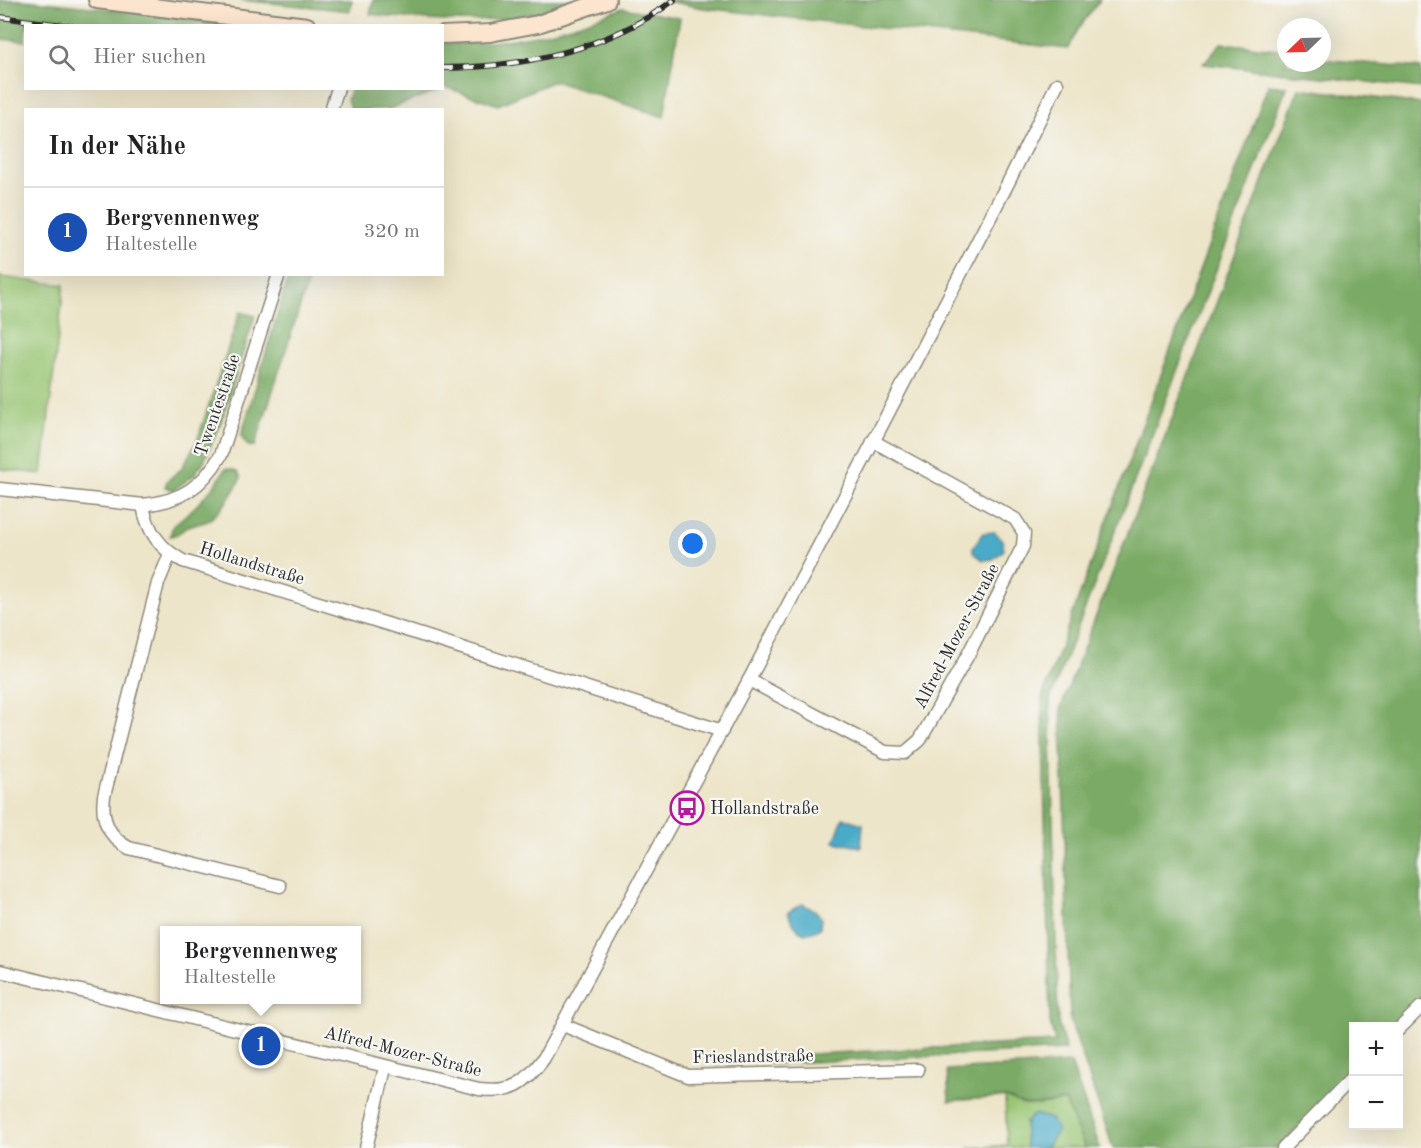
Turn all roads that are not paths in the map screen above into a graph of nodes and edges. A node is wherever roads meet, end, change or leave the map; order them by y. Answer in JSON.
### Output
{"nodes":[{"id":1,"x":97,"y":0,"type":"edge"},
{"id":2,"x":607,"y":0,"type":"edge"},
{"id":3,"x":291,"y":24,"type":"edge"},
{"id":4,"x":444,"y":35,"type":"edge"},
{"id":5,"x":1057,"y":84,"type":"dead end"},
{"id":6,"x":337,"y":90,"type":"edge"},
{"id":7,"x":332,"y":108,"type":"edge"},
{"id":8,"x":278,"y":276,"type":"edge"},
{"id":9,"x":873,"y":441,"type":"junction"},
{"id":10,"x":0,"y":489,"type":"edge"},
{"id":11,"x":143,"y":505,"type":"junction"},
{"id":12,"x":170,"y":554,"type":"junction"},
{"id":13,"x":749,"y":680,"type":"junction"},
{"id":14,"x":722,"y":731,"type":"junction"},
{"id":15,"x":280,"y":886,"type":"dead end"},
{"id":16,"x":0,"y":971,"type":"edge"},
{"id":17,"x":1421,"y":1007,"type":"edge"},
{"id":18,"x":563,"y":1024,"type":"junction"},
{"id":19,"x":1403,"y":1025,"type":"edge"},
{"id":20,"x":385,"y":1068,"type":"junction"},
{"id":21,"x":918,"y":1070,"type":"dead end"},
{"id":22,"x":1349,"y":1080,"type":"edge"},
{"id":23,"x":366,"y":1148,"type":"edge"},
{"id":24,"x":1283,"y":1148,"type":"edge"}],
"edges":[{"from":1,"to":3,"type":"main road"},
{"from":2,"to":4,"type":"main road"},
{"from":5,"to":9,"type":"street","name":"Alfred-Mozer-Straße"},
{"from":6,"to":7,"type":"street"},
{"from":8,"to":11,"type":"street","name":"Twentestraße"},
{"from":9,"to":13,"type":"street","name":"Alfred-Mozer-Straße"},
{"from":9,"to":13,"type":"street","name":"Alfred-Mozer-Straße"},
{"from":10,"to":11,"type":"street","name":"Twentestraße"},
{"from":11,"to":12,"type":"street","name":"Hollandstraße"},
{"from":12,"to":14,"type":"street","name":"Hollandstraße"},
{"from":12,"to":15,"type":"street"},
{"from":13,"to":14,"type":"street","name":"Alfred-Mozer-Straße"},
{"from":14,"to":18,"type":"street","name":"Alfred-Mozer-Straße"},
{"from":16,"to":20,"type":"street","name":"Alfred-Mozer-Straße"},
{"from":17,"to":19,"type":"street"},
{"from":18,"to":20,"type":"street","name":"Alfred-Mozer-Straße"},
{"from":18,"to":21,"type":"street","name":"Frieslandstraße"},
{"from":20,"to":23,"type":"street"},
{"from":22,"to":24,"type":"street"}]}
